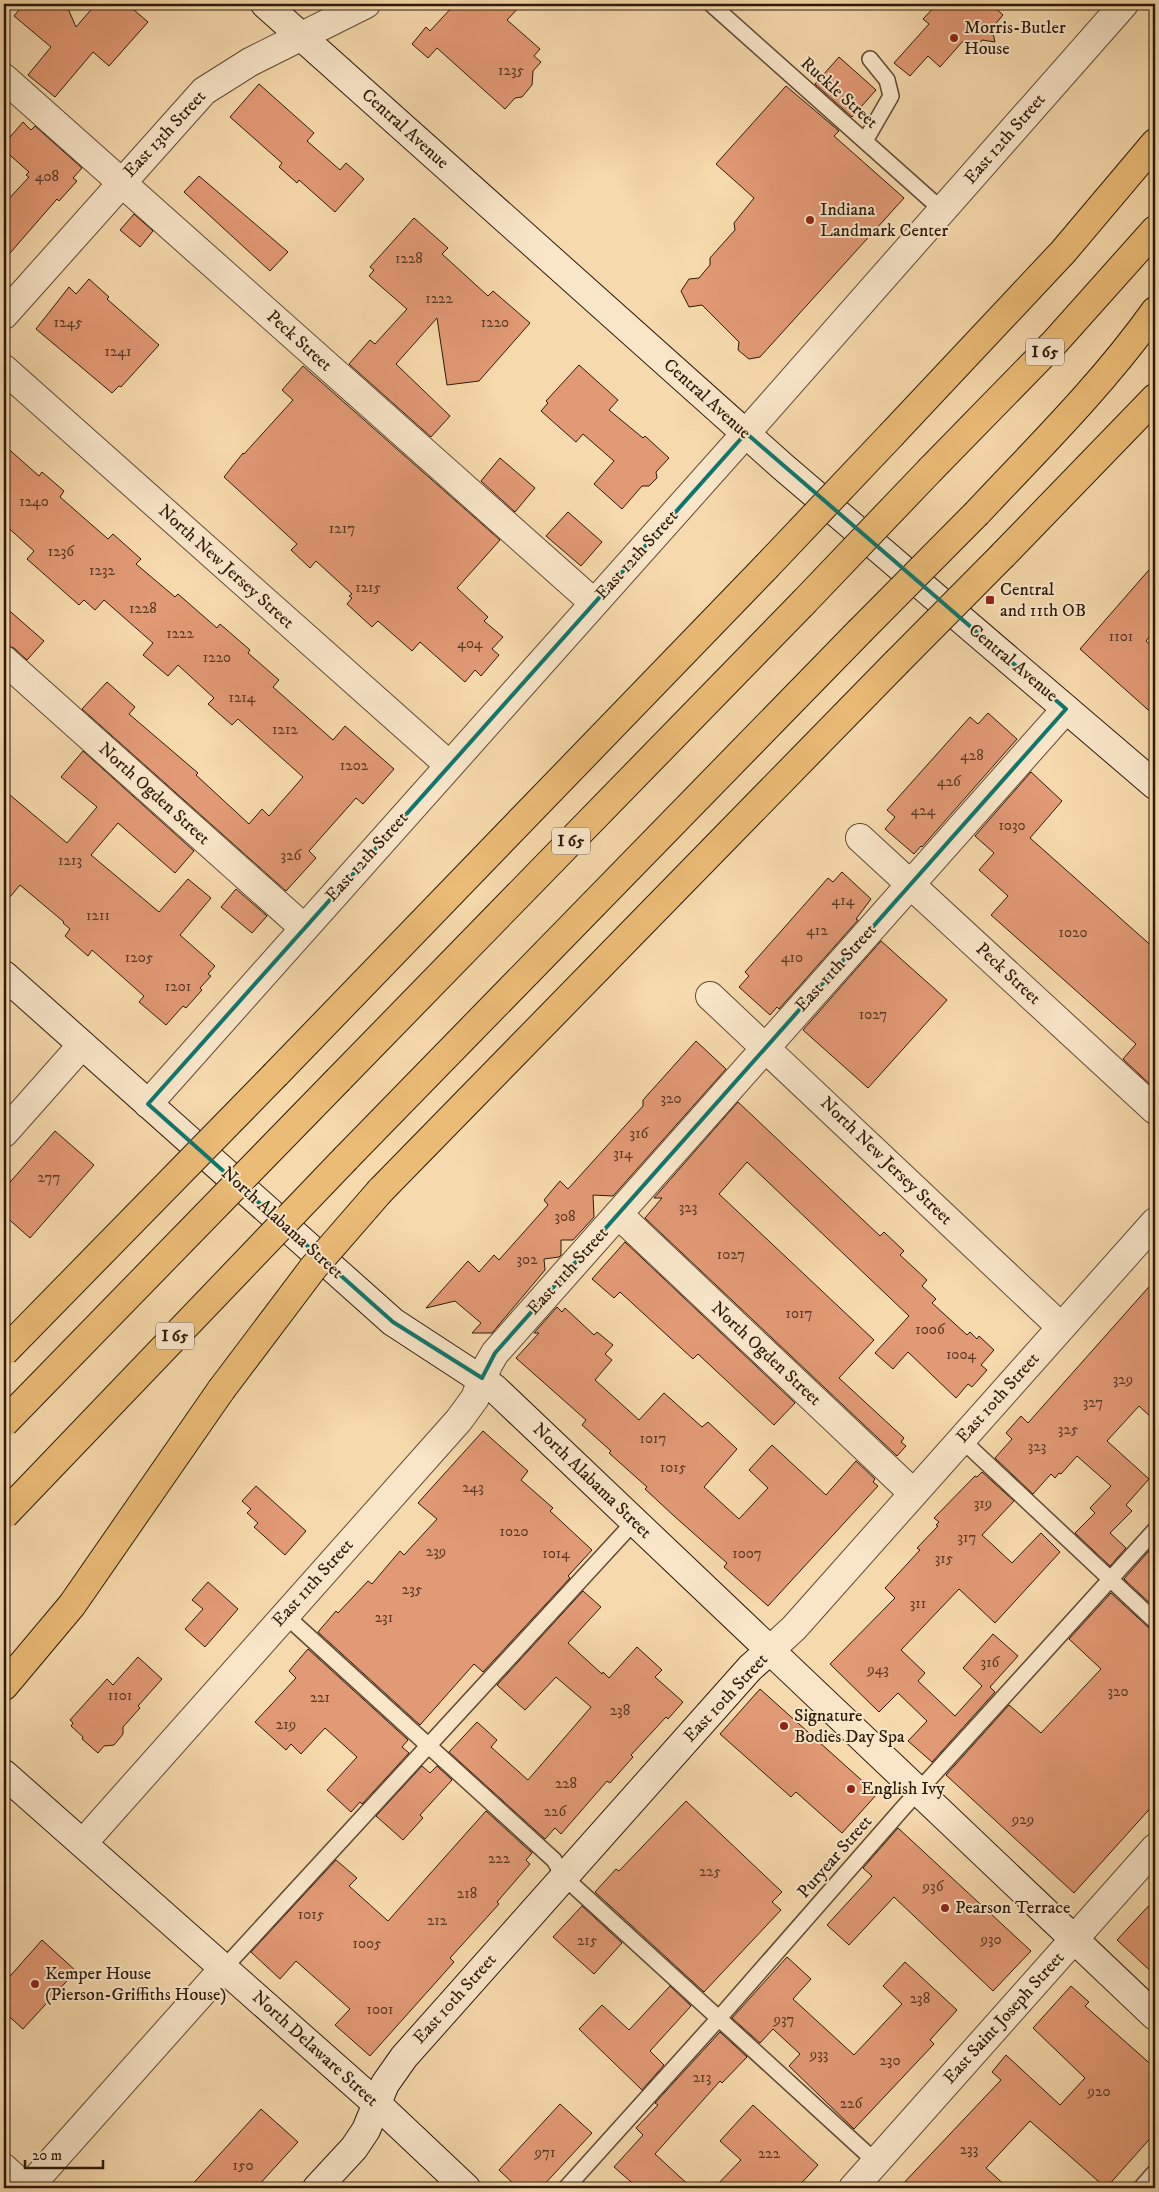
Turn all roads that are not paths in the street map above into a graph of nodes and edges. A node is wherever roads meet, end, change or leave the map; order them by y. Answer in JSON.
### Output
{"nodes":[{"id":1,"x":265,"y":4,"type":"edge"},
{"id":2,"x":366,"y":4,"type":"edge"},
{"id":3,"x":711,"y":4,"type":"edge"},
{"id":4,"x":1124,"y":4,"type":"edge"},
{"id":5,"x":302,"y":36,"type":"junction"},
{"id":6,"x":870,"y":59,"type":"dead end"},
{"id":7,"x":4,"y":78,"type":"edge"},
{"id":8,"x":865,"y":141,"type":"junction"},
{"id":9,"x":1155,"y":143,"type":"edge"},
{"id":10,"x":121,"y":182,"type":"junction"},
{"id":11,"x":942,"y":210,"type":"junction"},
{"id":12,"x":1155,"y":230,"type":"edge"},
{"id":13,"x":1155,"y":311,"type":"edge"},
{"id":14,"x":4,"y":315,"type":"edge"},
{"id":15,"x":1155,"y":332,"type":"edge"},
{"id":16,"x":4,"y":369,"type":"edge"},
{"id":17,"x":1089,"y":394,"type":"junction"},
{"id":18,"x":1155,"y":398,"type":"edge"},
{"id":19,"x":746,"y":433,"type":"junction"},
{"id":20,"x":594,"y":603,"type":"junction"},
{"id":21,"x":4,"y":660,"type":"edge"},
{"id":22,"x":1066,"y":709,"type":"junction"},
{"id":23,"x":449,"y":765,"type":"junction"},
{"id":24,"x":1155,"y":786,"type":"edge"},
{"id":25,"x":860,"y":838,"type":"dead end"},
{"id":26,"x":911,"y":884,"type":"junction"},
{"id":27,"x":304,"y":928,"type":"junction"},
{"id":28,"x":4,"y":975,"type":"edge"},
{"id":29,"x":710,"y":996,"type":"dead end"},
{"id":30,"x":82,"y":1045,"type":"junction"},
{"id":31,"x":766,"y":1047,"type":"junction"},
{"id":32,"x":148,"y":1104,"type":"junction"},
{"id":33,"x":1155,"y":1110,"type":"edge"},
{"id":34,"x":4,"y":1133,"type":"edge"},
{"id":35,"x":618,"y":1214,"type":"junction"},
{"id":36,"x":1155,"y":1222,"type":"edge"},
{"id":37,"x":1061,"y":1327,"type":"junction"},
{"id":38,"x":4,"y":1352,"type":"edge"},
{"id":39,"x":482,"y":1378,"type":"junction"},
{"id":40,"x":4,"y":1423,"type":"edge"},
{"id":41,"x":961,"y":1439,"type":"junction"},
{"id":42,"x":913,"y":1493,"type":"junction"},
{"id":43,"x":4,"y":1515,"type":"edge"},
{"id":44,"x":634,"y":1522,"type":"junction"},
{"id":45,"x":1155,"y":1530,"type":"edge"},
{"id":46,"x":1111,"y":1580,"type":"junction"},
{"id":47,"x":285,"y":1615,"type":"junction"},
{"id":48,"x":1155,"y":1621,"type":"edge"},
{"id":49,"x":769,"y":1651,"type":"junction"},
{"id":50,"x":4,"y":1686,"type":"edge"},
{"id":51,"x":428,"y":1746,"type":"junction"},
{"id":52,"x":4,"y":1774,"type":"edge"},
{"id":53,"x":919,"y":1790,"type":"junction"},
{"id":54,"x":83,"y":1842,"type":"junction"},
{"id":55,"x":1155,"y":1848,"type":"edge"},
{"id":56,"x":564,"y":1877,"type":"junction"},
{"id":57,"x":1075,"y":1939,"type":"junction"},
{"id":58,"x":224,"y":1968,"type":"junction"},
{"id":59,"x":1155,"y":2016,"type":"edge"},
{"id":60,"x":720,"y":2017,"type":"junction"},
{"id":61,"x":377,"y":2104,"type":"junction"},
{"id":62,"x":876,"y":2162,"type":"junction"},
{"id":63,"x":4,"y":2168,"type":"edge"},
{"id":64,"x":1155,"y":2172,"type":"edge"},
{"id":65,"x":27,"y":2188,"type":"edge"},
{"id":66,"x":317,"y":2188,"type":"edge"},
{"id":67,"x":466,"y":2188,"type":"edge"},
{"id":68,"x":566,"y":2188,"type":"edge"},
{"id":69,"x":853,"y":2188,"type":"edge"},
{"id":70,"x":1141,"y":2188,"type":"edge"}],
"edges":[{"from":1,"to":5,"type":"street","name":"Central Avenue"},
{"from":2,"to":5,"type":"street","name":"East 13th Street"},
{"from":3,"to":8,"type":"lane","name":"Ruckle Street"},
{"from":4,"to":11,"type":"street","name":"East 12th Street"},
{"from":5,"to":10,"type":"street","name":"East 13th Street"},
{"from":5,"to":19,"type":"street","name":"Central Avenue"},
{"from":6,"to":8,"type":"lane"},
{"from":7,"to":10,"type":"street","name":"Peck Street"},
{"from":8,"to":11,"type":"lane","name":"Ruckle Street"},
{"from":9,"to":38,"type":"highway","bridge":true},
{"from":10,"to":14,"type":"street","name":"East 13th Street"},
{"from":10,"to":20,"type":"street","name":"Peck Street"},
{"from":11,"to":19,"type":"street","name":"East 12th Street"},
{"from":12,"to":40,"type":"highway","number":"I 65","bridge":true},
{"from":13,"to":17,"type":"highway","number":"I 65"},
{"from":15,"to":17,"type":"highway"},
{"from":16,"to":23,"type":"street","name":"North New Jersey Street"},
{"from":17,"to":43,"type":"highway","number":"I 65","bridge":true},
{"from":18,"to":50,"type":"highway","bridge":true},
{"from":19,"to":20,"type":"street","name":"East 12th Street"},
{"from":19,"to":22,"type":"street","name":"Central Avenue"},
{"from":20,"to":23,"type":"street","name":"East 12th Street"},
{"from":21,"to":27,"type":"street","name":"North Ogden Street"},
{"from":22,"to":24,"type":"street","name":"Central Avenue"},
{"from":22,"to":26,"type":"street","name":"East 11th Street"},
{"from":23,"to":27,"type":"street","name":"East 12th Street"},
{"from":25,"to":26,"type":"street","name":"Peck Street"},
{"from":26,"to":31,"type":"street","name":"East 11th Street"},
{"from":26,"to":33,"type":"street","name":"Peck Street"},
{"from":27,"to":32,"type":"street","name":"East 12th Street"},
{"from":28,"to":30,"type":"street","name":"North Alabama Street"},
{"from":29,"to":31,"type":"street","name":"North New Jersey Street"},
{"from":30,"to":32,"type":"street","name":"North Alabama Street"},
{"from":30,"to":34,"type":"street"},
{"from":31,"to":35,"type":"street","name":"East 11th Street"},
{"from":31,"to":37,"type":"street","name":"North New Jersey Street"},
{"from":32,"to":39,"type":"street","name":"North Alabama Street"},
{"from":35,"to":39,"type":"street","name":"East 11th Street"},
{"from":35,"to":42,"type":"street","name":"North Ogden Street"},
{"from":36,"to":37,"type":"street","name":"East 10th Street"},
{"from":37,"to":41,"type":"street","name":"East 10th Street"},
{"from":39,"to":44,"type":"street","name":"North Alabama Street"},
{"from":39,"to":47,"type":"street","name":"East 11th Street"},
{"from":41,"to":42,"type":"street","name":"East 10th Street"},
{"from":41,"to":46,"type":"lane"},
{"from":42,"to":49,"type":"street","name":"East 10th Street"},
{"from":44,"to":49,"type":"street","name":"North Alabama Street"},
{"from":44,"to":51,"type":"lane"},
{"from":45,"to":46,"type":"lane","name":"Puryear Street"},
{"from":46,"to":48,"type":"lane"},
{"from":46,"to":53,"type":"lane","name":"Puryear Street"},
{"from":47,"to":51,"type":"lane"},
{"from":47,"to":54,"type":"street","name":"East 11th Street"},
{"from":49,"to":53,"type":"street","name":"North Alabama Street"},
{"from":49,"to":56,"type":"street","name":"East 10th Street"},
{"from":51,"to":56,"type":"lane"},
{"from":51,"to":58,"type":"lane"},
{"from":52,"to":54,"type":"street","name":"North Delaware Street"},
{"from":53,"to":57,"type":"street","name":"North Alabama Street"},
{"from":53,"to":60,"type":"lane","name":"Puryear Street"},
{"from":54,"to":58,"type":"street","name":"North Delaware Street"},
{"from":55,"to":57,"type":"street","name":"East Saint Joseph Street"},
{"from":56,"to":60,"type":"lane"},
{"from":56,"to":61,"type":"street","name":"East 10th Street"},
{"from":57,"to":59,"type":"street","name":"North Alabama Street"},
{"from":57,"to":62,"type":"street","name":"East Saint Joseph Street"},
{"from":58,"to":61,"type":"street","name":"North Delaware Street"},
{"from":58,"to":65,"type":"street"},
{"from":60,"to":62,"type":"lane"},
{"from":60,"to":68,"type":"lane","name":"Puryear Street"},
{"from":61,"to":66,"type":"street","name":"East 10th Street"},
{"from":61,"to":67,"type":"street","name":"North Delaware Street"},
{"from":62,"to":69,"type":"street","name":"East Saint Joseph Street"},
{"from":63,"to":65,"type":"street"},
{"from":64,"to":70,"type":"lane"}]}
